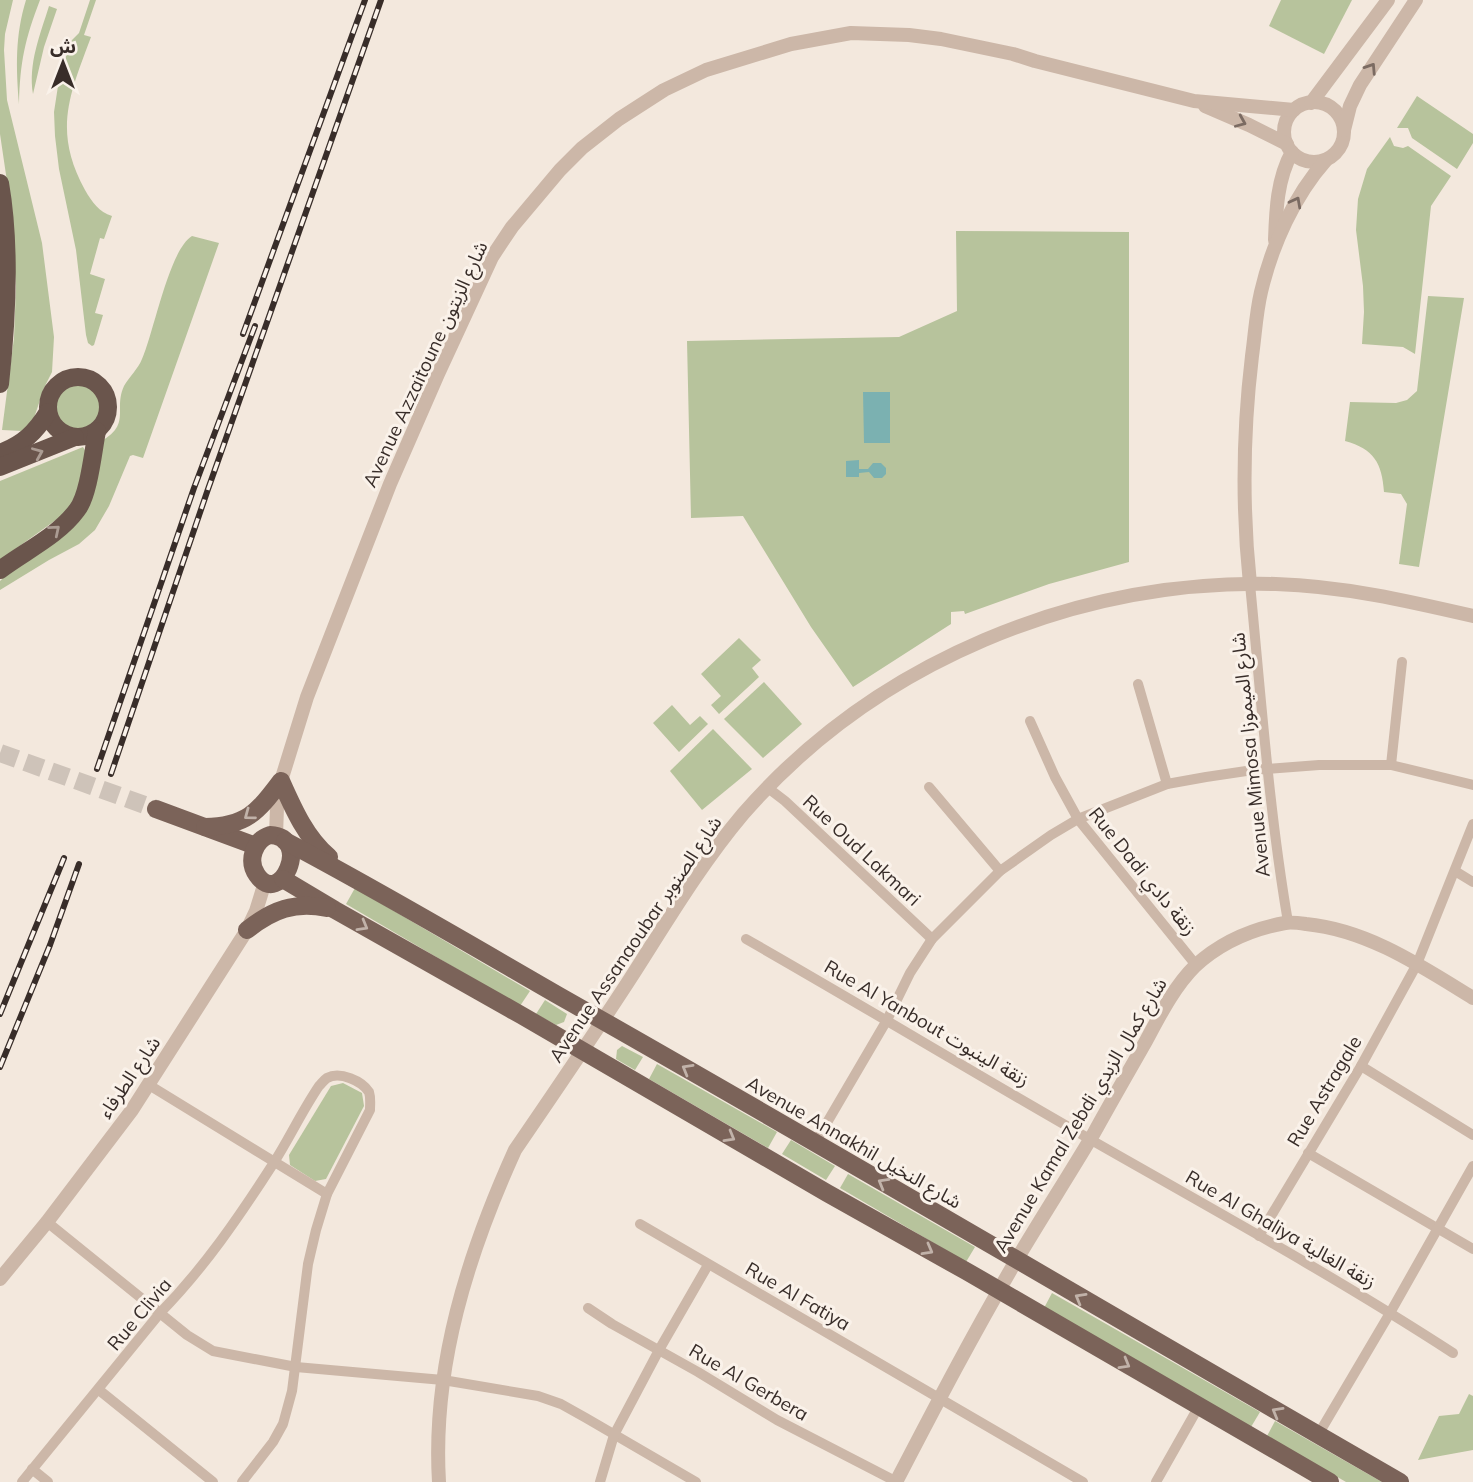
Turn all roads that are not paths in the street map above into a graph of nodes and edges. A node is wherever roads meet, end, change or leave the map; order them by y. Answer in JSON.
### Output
{"nodes":[{"id":1,"x":1388,"y":0,"type":"edge"},
{"id":2,"x":1416,"y":0,"type":"edge"},
{"id":3,"x":1194,"y":101,"type":"junction"},
{"id":4,"x":1311,"y":103,"type":"junction"},
{"id":5,"x":1294,"y":110,"type":"junction"},
{"id":6,"x":1344,"y":130,"type":"junction"},
{"id":7,"x":1289,"y":148,"type":"junction"},
{"id":8,"x":1326,"y":160,"type":"junction"},
{"id":9,"x":0,"y":183,"type":"edge"},
{"id":10,"x":1274,"y":249,"type":"junction"},
{"id":11,"x":0,"y":384,"type":"edge"},
{"id":12,"x":48,"y":412,"type":"junction"},
{"id":13,"x":97,"y":431,"type":"junction"},
{"id":14,"x":75,"y":437,"type":"junction"},
{"id":15,"x":0,"y":453,"type":"edge"},
{"id":16,"x":0,"y":467,"type":"edge"},
{"id":17,"x":0,"y":570,"type":"edge"},
{"id":18,"x":1250,"y":584,"type":"junction"},
{"id":19,"x":1473,"y":616,"type":"edge"},
{"id":20,"x":1402,"y":662,"type":"dead end"},
{"id":21,"x":1138,"y":684,"type":"dead end"},
{"id":22,"x":1030,"y":721,"type":"dead end"},
{"id":23,"x":1391,"y":765,"type":"junction"},
{"id":24,"x":1268,"y":769,"type":"junction"},
{"id":25,"x":281,"y":781,"type":"junction"},
{"id":26,"x":1167,"y":784,"type":"junction"},
{"id":27,"x":1473,"y":785,"type":"edge"},
{"id":28,"x":929,"y":786,"type":"dead end"},
{"id":29,"x":768,"y":788,"type":"junction"},
{"id":30,"x":156,"y":809,"type":"tunnel mouth"},
{"id":31,"x":1078,"y":819,"type":"junction"},
{"id":32,"x":1473,"y":824,"type":"edge"},
{"id":33,"x":205,"y":827,"type":"junction"},
{"id":34,"x":281,"y":838,"type":"junction"},
{"id":35,"x":256,"y":846,"type":"junction"},
{"id":36,"x":1000,"y":871,"type":"junction"},
{"id":37,"x":1454,"y":871,"type":"junction"},
{"id":38,"x":353,"y":877,"type":"junction"},
{"id":39,"x":274,"y":880,"type":"junction"},
{"id":40,"x":1473,"y":882,"type":"edge"},
{"id":41,"x":335,"y":910,"type":"junction"},
{"id":42,"x":1288,"y":922,"type":"junction"},
{"id":43,"x":247,"y":930,"type":"junction"},
{"id":44,"x":746,"y":939,"type":"dead end"},
{"id":45,"x":932,"y":939,"type":"junction"},
{"id":46,"x":1417,"y":964,"type":"junction"},
{"id":47,"x":1196,"y":965,"type":"junction"},
{"id":48,"x":1473,"y":998,"type":"edge"},
{"id":49,"x":602,"y":1020,"type":"junction"},
{"id":50,"x":887,"y":1020,"type":"junction"},
{"id":51,"x":581,"y":1052,"type":"junction"},
{"id":52,"x":1361,"y":1066,"type":"junction"},
{"id":53,"x":149,"y":1085,"type":"junction"},
{"id":54,"x":1473,"y":1135,"type":"edge"},
{"id":55,"x":1090,"y":1139,"type":"junction"},
{"id":56,"x":815,"y":1143,"type":"junction"},
{"id":57,"x":1308,"y":1153,"type":"junction"},
{"id":58,"x":274,"y":1162,"type":"junction"},
{"id":59,"x":1473,"y":1166,"type":"edge"},
{"id":60,"x":327,"y":1194,"type":"junction"},
{"id":61,"x":47,"y":1222,"type":"junction"},
{"id":62,"x":640,"y":1224,"type":"dead end"},
{"id":63,"x":1437,"y":1228,"type":"junction"},
{"id":64,"x":1259,"y":1236,"type":"junction"},
{"id":65,"x":1473,"y":1249,"type":"edge"},
{"id":66,"x":1016,"y":1261,"type":"junction"},
{"id":67,"x":708,"y":1265,"type":"junction"},
{"id":68,"x":0,"y":1279,"type":"edge"},
{"id":69,"x":999,"y":1291,"type":"junction"},
{"id":70,"x":588,"y":1308,"type":"dead end"},
{"id":71,"x":160,"y":1313,"type":"junction"},
{"id":72,"x":1391,"y":1313,"type":"junction"},
{"id":73,"x":659,"y":1350,"type":"junction"},
{"id":74,"x":1453,"y":1353,"type":"dead end"},
{"id":75,"x":296,"y":1367,"type":"junction"},
{"id":76,"x":443,"y":1380,"type":"junction"},
{"id":77,"x":99,"y":1390,"type":"junction"},
{"id":78,"x":940,"y":1398,"type":"junction"},
{"id":79,"x":1199,"y":1406,"type":"junction"},
{"id":80,"x":614,"y":1435,"type":"junction"},
{"id":81,"x":1318,"y":1435,"type":"junction"},
{"id":82,"x":32,"y":1469,"type":"junction"},
{"id":83,"x":22,"y":1482,"type":"edge"},
{"id":84,"x":48,"y":1482,"type":"edge"},
{"id":85,"x":213,"y":1482,"type":"edge"},
{"id":86,"x":242,"y":1482,"type":"edge"},
{"id":87,"x":439,"y":1482,"type":"edge"},
{"id":88,"x":600,"y":1482,"type":"edge"},
{"id":89,"x":696,"y":1482,"type":"edge"},
{"id":90,"x":896,"y":1482,"type":"edge"},
{"id":91,"x":1083,"y":1482,"type":"edge"},
{"id":92,"x":1156,"y":1482,"type":"edge"},
{"id":93,"x":1330,"y":1482,"type":"edge"},
{"id":94,"x":1400,"y":1482,"type":"edge"}],
"edges":[{"from":1,"to":4,"type":"street"},
{"from":6,"to":2,"type":"street","one_way":true},
{"from":3,"to":5,"type":"street","name":"Avenue Azzaitoune شارع الزيتون"},
{"from":3,"to":7,"type":"street","name":"Avenue Azzaitoune شارع الزيتون","one_way":true},
{"from":3,"to":25,"type":"street","name":"Avenue Azzaitoune شارع الزيتون"},
{"from":4,"to":5,"type":"street"},
{"from":4,"to":6,"type":"street"},
{"from":5,"to":7,"type":"street"},
{"from":6,"to":8,"type":"street"},
{"from":7,"to":8,"type":"street"},
{"from":7,"to":10,"type":"street"},
{"from":10,"to":8,"type":"street","one_way":true},
{"from":9,"to":11,"type":"highway"},
{"from":10,"to":18,"type":"street"},
{"from":12,"to":13,"type":"highway"},
{"from":12,"to":14,"type":"highway"},
{"from":12,"to":15,"type":"highway"},
{"from":13,"to":14,"type":"highway"},
{"from":17,"to":13,"type":"highway","one_way":true},
{"from":16,"to":14,"type":"highway","one_way":true},
{"from":18,"to":19,"type":"street","name":"Avenue Assanaoubar شارع الصنوبر"},
{"from":18,"to":24,"type":"street","name":"Avenue Mimosa شارع الميموزا"},
{"from":18,"to":29,"type":"street","name":"Avenue Assanaoubar شارع الصنوبر"},
{"from":20,"to":23,"type":"street"},
{"from":21,"to":26,"type":"street"},
{"from":22,"to":31,"type":"street","name":"Rue Dadi زنقة دادي"},
{"from":23,"to":24,"type":"street"},
{"from":23,"to":27,"type":"street"},
{"from":24,"to":26,"type":"street"},
{"from":24,"to":42,"type":"street","name":"Avenue Mimosa شارع الميموزا"},
{"from":25,"to":33,"type":"main road","one_way":true},
{"from":25,"to":34,"type":"street","name":"Avenue Azzaitoune شارع الزيتون"},
{"from":25,"to":38,"type":"main road"},
{"from":26,"to":31,"type":"street"},
{"from":28,"to":36,"type":"street"},
{"from":29,"to":45,"type":"street","name":"Rue Oud Lakmari"},
{"from":29,"to":49,"type":"street","name":"Avenue Assanaoubar شارع الصنوبر"},
{"from":30,"to":33,"type":"main road"},
{"from":31,"to":36,"type":"street"},
{"from":31,"to":47,"type":"street","name":"Rue Dadi زنقة دادي"},
{"from":32,"to":37,"type":"street","name":"Rue Astragale"},
{"from":33,"to":35,"type":"main road"},
{"from":34,"to":35,"type":"main road"},
{"from":34,"to":38,"type":"main road","name":"Avenue Annakhil شارع النخيل"},
{"from":34,"to":39,"type":"main road"},
{"from":35,"to":39,"type":"main road"},
{"from":36,"to":45,"type":"street"},
{"from":37,"to":40,"type":"street"},
{"from":37,"to":46,"type":"street","name":"Rue Astragale"},
{"from":38,"to":49,"type":"main road","name":"Avenue Annakhil شارع النخيل"},
{"from":39,"to":41,"type":"main road"},
{"from":39,"to":43,"type":"street","name":"شارع الطرفاء"},
{"from":41,"to":43,"type":"main road"},
{"from":41,"to":51,"type":"main road","one_way":true},
{"from":42,"to":46,"type":"street","name":"Avenue Kamal Zebdi شارع كمال الزبدي"},
{"from":42,"to":47,"type":"street","name":"Avenue Kamal Zebdi شارع كمال الزبدي"},
{"from":43,"to":53,"type":"street","name":"شارع الطرفاء"},
{"from":44,"to":50,"type":"street","name":"Rue Al Yanbout زنقة الينبوت"},
{"from":45,"to":50,"type":"street"},
{"from":46,"to":48,"type":"street","name":"Avenue Kamal Zebdi شارع كمال الزبدي"},
{"from":46,"to":52,"type":"street","name":"Rue Astragale"},
{"from":47,"to":55,"type":"street","name":"Avenue Kamal Zebdi شارع كمال الزبدي"},
{"from":49,"to":51,"type":"street","name":"Avenue Assanaoubar شارع الصنوبر"},
{"from":56,"to":49,"type":"main road","name":"Avenue Annakhil شارع النخيل","one_way":true},
{"from":50,"to":55,"type":"street","name":"Rue Al Yanbout زنقة الينبوت"},
{"from":50,"to":56,"type":"street"},
{"from":51,"to":69,"type":"main road","one_way":true},
{"from":51,"to":76,"type":"street","name":"Avenue Assanaoubar شارع الصنوبر"},
{"from":52,"to":54,"type":"street"},
{"from":52,"to":57,"type":"street","name":"Rue Astragale"},
{"from":53,"to":58,"type":"street"},
{"from":53,"to":61,"type":"street","name":"شارع الطرفاء"},
{"from":55,"to":64,"type":"street","name":"Rue Al Ghaliya زنقة الغالية"},
{"from":55,"to":66,"type":"street","name":"Avenue Kamal Zebdi شارع كمال الزبدي"},
{"from":66,"to":56,"type":"main road","name":"Avenue Annakhil شارع النخيل","one_way":true},
{"from":57,"to":63,"type":"street"},
{"from":57,"to":64,"type":"street","name":"Rue Astragale"},
{"from":58,"to":60,"type":"street"},
{"from":58,"to":60,"type":"street","name":"Rue Clivia"},
{"from":58,"to":71,"type":"street","name":"Rue Clivia"},
{"from":59,"to":63,"type":"street"},
{"from":60,"to":75,"type":"street","name":"Rue Clivia"},
{"from":61,"to":68,"type":"street","name":"شارع الطرفاء"},
{"from":61,"to":71,"type":"street"},
{"from":62,"to":67,"type":"street","name":"Rue Al Fatiya"},
{"from":63,"to":65,"type":"street"},
{"from":63,"to":72,"type":"street"},
{"from":64,"to":72,"type":"street","name":"Rue Al Ghaliya زنقة الغالية"},
{"from":66,"to":69,"type":"street","name":"Avenue Kamal Zebdi شارع كمال الزبدي"},
{"from":81,"to":66,"type":"main road","name":"Avenue Annakhil شارع النخيل","one_way":true},
{"from":67,"to":73,"type":"street"},
{"from":67,"to":78,"type":"street","name":"Rue Al Fatiya"},
{"from":69,"to":78,"type":"street","name":"Avenue Kamal Zebdi شارع كمال الزبدي"},
{"from":69,"to":79,"type":"main road","one_way":true},
{"from":70,"to":73,"type":"street","name":"Rue Al Gerbera"},
{"from":71,"to":75,"type":"street"},
{"from":71,"to":77,"type":"street","name":"Rue Clivia"},
{"from":72,"to":74,"type":"street","name":"Rue Al Ghaliya زنقة الغالية"},
{"from":72,"to":81,"type":"street"},
{"from":73,"to":80,"type":"street"},
{"from":73,"to":90,"type":"street","name":"Rue Al Gerbera"},
{"from":75,"to":76,"type":"street"},
{"from":75,"to":86,"type":"street","name":"Rue Clivia"},
{"from":76,"to":80,"type":"street"},
{"from":76,"to":87,"type":"street","name":"Avenue Assanaoubar شارع الصنوبر"},
{"from":77,"to":82,"type":"street","name":"Rue Clivia"},
{"from":77,"to":85,"type":"street"},
{"from":78,"to":90,"type":"street","name":"Avenue Kamal Zebdi شارع كمال الزبدي"},
{"from":78,"to":91,"type":"street","name":"Rue Al Fatiya"},
{"from":79,"to":92,"type":"street"},
{"from":79,"to":93,"type":"main road"},
{"from":80,"to":88,"type":"street"},
{"from":80,"to":89,"type":"street"},
{"from":81,"to":94,"type":"main road","name":"Avenue Annakhil شارع النخيل"},
{"from":82,"to":83,"type":"street","name":"Rue Clivia"},
{"from":82,"to":84,"type":"street"}]}
